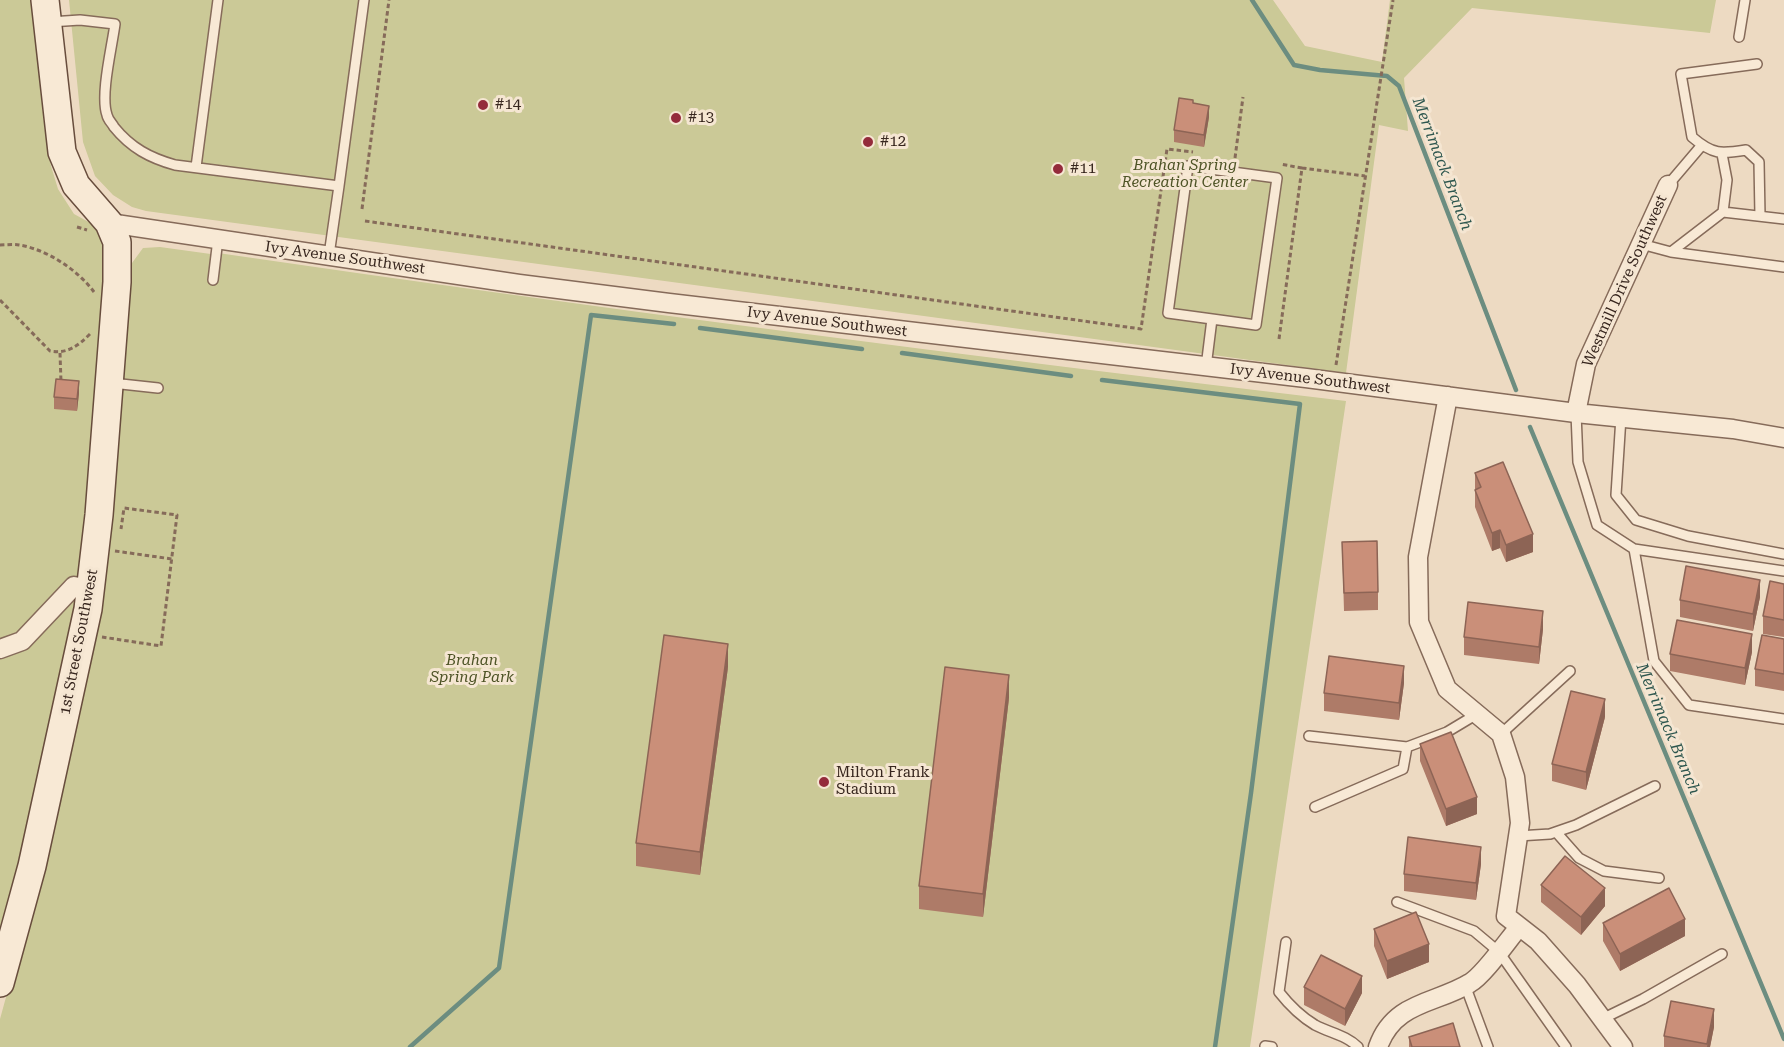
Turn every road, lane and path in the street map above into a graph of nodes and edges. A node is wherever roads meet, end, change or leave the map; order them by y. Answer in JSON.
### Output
{"nodes":[{"id":1,"x":218,"y":0,"type":"edge"},
{"id":2,"x":364,"y":0,"type":"edge"},
{"id":3,"x":389,"y":0,"type":"edge"},
{"id":4,"x":1393,"y":0,"type":"edge"},
{"id":5,"x":1745,"y":0,"type":"edge"},
{"id":6,"x":46,"y":11,"type":"edge"},
{"id":7,"x":1739,"y":37,"type":"dead end"},
{"id":8,"x":1757,"y":64,"type":"dead end"},
{"id":9,"x":1243,"y":97,"type":"dead end"},
{"id":10,"x":1702,"y":146,"type":"junction"},
{"id":11,"x":1201,"y":153,"type":"dead end"},
{"id":12,"x":1722,"y":154,"type":"junction"},
{"id":13,"x":1235,"y":158,"type":"dead end"},
{"id":14,"x":1280,"y":164,"type":"dead end"},
{"id":15,"x":196,"y":167,"type":"junction"},
{"id":16,"x":1302,"y":168,"type":"junction"},
{"id":17,"x":1365,"y":176,"type":"junction"},
{"id":18,"x":1668,"y":184,"type":"joint"},
{"id":19,"x":339,"y":186,"type":"junction"},
{"id":20,"x":362,"y":209,"type":"dead end"},
{"id":21,"x":1723,"y":212,"type":"junction"},
{"id":22,"x":1760,"y":216,"type":"junction"},
{"id":23,"x":1784,"y":219,"type":"edge"},
{"id":24,"x":365,"y":221,"type":"dead end"},
{"id":25,"x":109,"y":223,"type":"junction"},
{"id":26,"x":218,"y":239,"type":"junction"},
{"id":27,"x":1641,"y":244,"type":"junction"},
{"id":28,"x":0,"y":245,"type":"edge"},
{"id":29,"x":1671,"y":252,"type":"junction"},
{"id":30,"x":329,"y":255,"type":"junction"},
{"id":31,"x":1784,"y":267,"type":"edge"},
{"id":32,"x":213,"y":280,"type":"dead end"},
{"id":33,"x":95,"y":293,"type":"dead end"},
{"id":34,"x":0,"y":300,"type":"edge"},
{"id":35,"x":1212,"y":319,"type":"junction"},
{"id":36,"x":96,"y":326,"type":"dead end"},
{"id":37,"x":1279,"y":339,"type":"dead end"},
{"id":38,"x":60,"y":353,"type":"junction"},
{"id":39,"x":1206,"y":367,"type":"junction"},
{"id":40,"x":1335,"y":370,"type":"dead end"},
{"id":41,"x":109,"y":383,"type":"junction"},
{"id":42,"x":61,"y":386,"type":"edge"},
{"id":43,"x":158,"y":388,"type":"dead end"},
{"id":44,"x":1448,"y":396,"type":"junction"},
{"id":45,"x":1576,"y":413,"type":"junction"},
{"id":46,"x":1621,"y":417,"type":"junction"},
{"id":47,"x":1784,"y":438,"type":"edge"},
{"id":48,"x":121,"y":530,"type":"dead end"},
{"id":49,"x":110,"y":547,"type":"junction"},
{"id":50,"x":1634,"y":549,"type":"junction"},
{"id":51,"x":1784,"y":554,"type":"edge"},
{"id":52,"x":172,"y":559,"type":"junction"},
{"id":53,"x":1784,"y":571,"type":"edge"},
{"id":54,"x":90,"y":589,"type":"junction"},
{"id":55,"x":83,"y":634,"type":"junction"},
{"id":56,"x":0,"y":650,"type":"edge"},
{"id":57,"x":1570,"y":670,"type":"dead end"},
{"id":58,"x":1477,"y":714,"type":"junction"},
{"id":59,"x":1784,"y":719,"type":"edge"},
{"id":60,"x":1501,"y":734,"type":"junction"},
{"id":61,"x":1309,"y":736,"type":"dead end"},
{"id":62,"x":1407,"y":747,"type":"junction"},
{"id":63,"x":1655,"y":786,"type":"dead end"},
{"id":64,"x":1315,"y":807,"type":"dead end"},
{"id":65,"x":1556,"y":832,"type":"junction"},
{"id":66,"x":1518,"y":836,"type":"junction"},
{"id":67,"x":1659,"y":878,"type":"dead end"},
{"id":68,"x":1397,"y":902,"type":"dead end"},
{"id":69,"x":1519,"y":927,"type":"junction"},
{"id":70,"x":1286,"y":942,"type":"dead end"},
{"id":71,"x":1499,"y":952,"type":"junction"},
{"id":72,"x":1722,"y":954,"type":"dead end"},
{"id":73,"x":0,"y":983,"type":"edge"},
{"id":74,"x":1465,"y":985,"type":"junction"},
{"id":75,"x":1602,"y":1019,"type":"junction"},
{"id":76,"x":1358,"y":1047,"type":"edge"},
{"id":77,"x":1378,"y":1047,"type":"edge"},
{"id":78,"x":1488,"y":1047,"type":"edge"},
{"id":79,"x":1566,"y":1047,"type":"edge"},
{"id":80,"x":1623,"y":1047,"type":"edge"}],
"edges":[{"from":1,"to":15,"type":"lane"},
{"from":2,"to":19,"type":"lane"},
{"from":3,"to":20,"type":"path"},
{"from":4,"to":17,"type":"path"},
{"from":5,"to":7,"type":"lane"},
{"from":6,"to":15,"type":"lane"},
{"from":6,"to":25,"type":"street"},
{"from":8,"to":10,"type":"lane"},
{"from":9,"to":13,"type":"path"},
{"from":10,"to":12,"type":"lane"},
{"from":10,"to":18,"type":"lane"},
{"from":11,"to":24,"type":"path"},
{"from":12,"to":21,"type":"lane"},
{"from":12,"to":22,"type":"lane"},
{"from":14,"to":16,"type":"path"},
{"from":15,"to":19,"type":"lane"},
{"from":16,"to":17,"type":"path"},
{"from":16,"to":37,"type":"path"},
{"from":17,"to":40,"type":"path"},
{"from":18,"to":27,"type":"street","name":"Westmill Drive Southwest"},
{"from":19,"to":30,"type":"lane"},
{"from":21,"to":22,"type":"lane"},
{"from":21,"to":29,"type":"lane"},
{"from":22,"to":23,"type":"lane"},
{"from":25,"to":26,"type":"street","name":"Ivy Avenue Southwest"},
{"from":25,"to":41,"type":"street","name":"1st Street Southwest"},
{"from":26,"to":30,"type":"street","name":"Ivy Avenue Southwest"},
{"from":26,"to":32,"type":"lane"},
{"from":27,"to":29,"type":"lane"},
{"from":27,"to":45,"type":"street","name":"Westmill Drive Southwest"},
{"from":28,"to":33,"type":"path"},
{"from":29,"to":31,"type":"lane"},
{"from":30,"to":39,"type":"street","name":"Ivy Avenue Southwest"},
{"from":34,"to":38,"type":"path"},
{"from":35,"to":35,"type":"lane"},
{"from":35,"to":39,"type":"lane"},
{"from":36,"to":38,"type":"path"},
{"from":38,"to":42,"type":"path"},
{"from":39,"to":44,"type":"street","name":"Ivy Avenue Southwest"},
{"from":41,"to":43,"type":"lane"},
{"from":41,"to":49,"type":"street","name":"1st Street Southwest"},
{"from":44,"to":45,"type":"street","name":"Ivy Avenue Southwest"},
{"from":44,"to":58,"type":"street"},
{"from":45,"to":46,"type":"street","name":"Ivy Avenue Southwest"},
{"from":45,"to":50,"type":"lane"},
{"from":46,"to":47,"type":"street","name":"Ivy Avenue Southwest"},
{"from":46,"to":51,"type":"lane"},
{"from":48,"to":52,"type":"path"},
{"from":49,"to":52,"type":"path"},
{"from":49,"to":54,"type":"street","name":"1st Street Southwest"},
{"from":50,"to":53,"type":"lane"},
{"from":50,"to":59,"type":"lane"},
{"from":52,"to":55,"type":"path"},
{"from":54,"to":55,"type":"street","name":"1st Street Southwest"},
{"from":54,"to":56,"type":"street"},
{"from":55,"to":73,"type":"street","name":"1st Street Southwest"},
{"from":57,"to":60,"type":"lane"},
{"from":58,"to":60,"type":"street"},
{"from":58,"to":62,"type":"lane"},
{"from":60,"to":66,"type":"street"},
{"from":61,"to":62,"type":"lane"},
{"from":62,"to":64,"type":"lane"},
{"from":63,"to":65,"type":"lane"},
{"from":65,"to":66,"type":"lane"},
{"from":65,"to":67,"type":"lane"},
{"from":66,"to":69,"type":"street"},
{"from":68,"to":71,"type":"lane"},
{"from":69,"to":71,"type":"street"},
{"from":69,"to":75,"type":"street"},
{"from":70,"to":76,"type":"lane"},
{"from":71,"to":74,"type":"street"},
{"from":71,"to":79,"type":"lane"},
{"from":72,"to":75,"type":"lane"},
{"from":74,"to":77,"type":"street"},
{"from":74,"to":78,"type":"lane"},
{"from":75,"to":80,"type":"street"}]}
